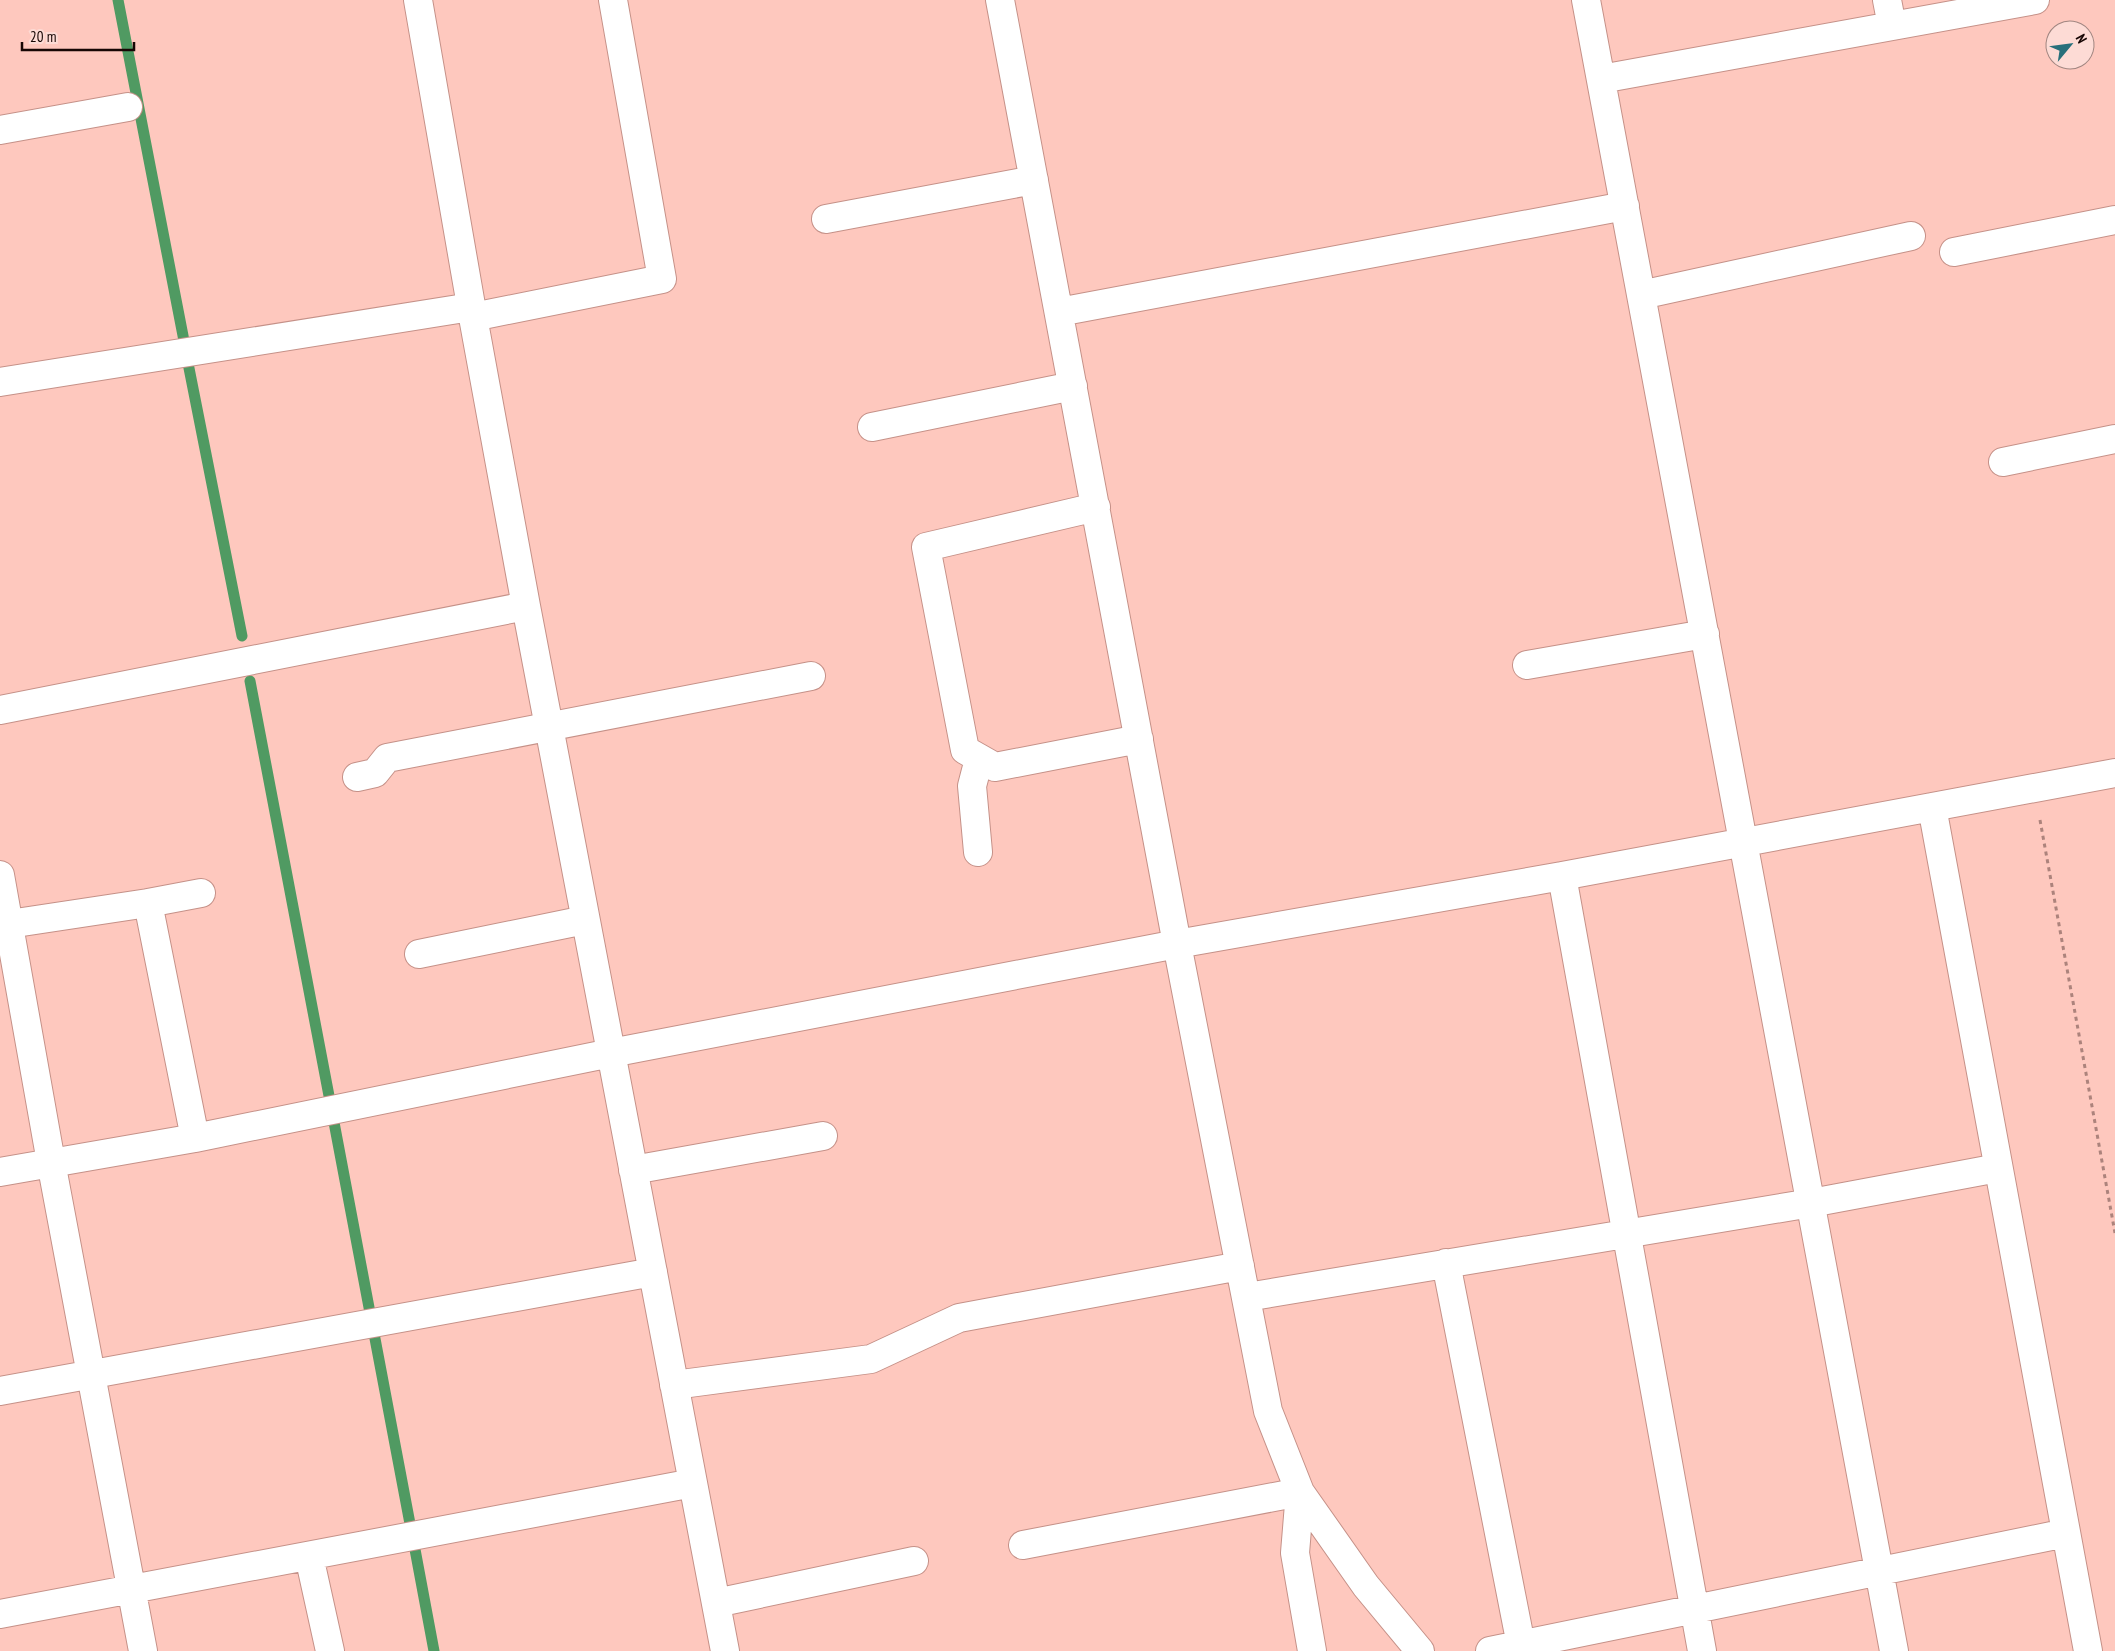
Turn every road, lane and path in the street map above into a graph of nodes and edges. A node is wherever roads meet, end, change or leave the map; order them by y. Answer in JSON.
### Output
{"nodes":[{"id":1,"x":418,"y":0,"type":"edge"},
{"id":2,"x":613,"y":0,"type":"edge"},
{"id":3,"x":1000,"y":0,"type":"edge"},
{"id":4,"x":1586,"y":0,"type":"edge"},
{"id":5,"x":2035,"y":0,"type":"edge"},
{"id":6,"x":1890,"y":13,"type":"edge"},
{"id":7,"x":1601,"y":79,"type":"junction"},
{"id":8,"x":128,"y":107,"type":"dead end"},
{"id":9,"x":0,"y":130,"type":"edge"},
{"id":10,"x":1034,"y":180,"type":"junction"},
{"id":11,"x":1625,"y":206,"type":"junction"},
{"id":12,"x":826,"y":219,"type":"dead end"},
{"id":13,"x":2115,"y":220,"type":"edge"},
{"id":14,"x":1911,"y":236,"type":"dead end"},
{"id":15,"x":1954,"y":252,"type":"dead end"},
{"id":16,"x":1641,"y":295,"type":"junction"},
{"id":17,"x":472,"y":312,"type":"junction"},
{"id":18,"x":1059,"y":312,"type":"junction"},
{"id":19,"x":0,"y":382,"type":"edge"},
{"id":20,"x":1073,"y":386,"type":"junction"},
{"id":21,"x":872,"y":427,"type":"dead end"},
{"id":22,"x":2115,"y":439,"type":"edge"},
{"id":23,"x":2003,"y":462,"type":"dead end"},
{"id":24,"x":1096,"y":507,"type":"junction"},
{"id":25,"x":526,"y":606,"type":"junction"},
{"id":26,"x":1705,"y":634,"type":"junction"},
{"id":27,"x":1527,"y":665,"type":"dead end"},
{"id":28,"x":812,"y":676,"type":"dead end"},
{"id":29,"x":0,"y":710,"type":"edge"},
{"id":30,"x":548,"y":725,"type":"junction"},
{"id":31,"x":1139,"y":738,"type":"junction"},
{"id":32,"x":979,"y":759,"type":"junction"},
{"id":33,"x":2115,"y":776,"type":"edge"},
{"id":34,"x":358,"y":777,"type":"dead end"},
{"id":35,"x":2034,"y":788,"type":"junction"},
{"id":36,"x":1932,"y":807,"type":"junction"},
{"id":37,"x":1744,"y":842,"type":"junction"},
{"id":38,"x":978,"y":852,"type":"dead end"},
{"id":39,"x":0,"y":875,"type":"edge"},
{"id":40,"x":1562,"y":876,"type":"junction"},
{"id":41,"x":201,"y":893,"type":"dead end"},
{"id":42,"x":148,"y":903,"type":"junction"},
{"id":43,"x":586,"y":920,"type":"junction"},
{"id":44,"x":9,"y":924,"type":"junction"},
{"id":45,"x":1177,"y":944,"type":"junction"},
{"id":46,"x":419,"y":954,"type":"dead end"},
{"id":47,"x":611,"y":1053,"type":"junction"},
{"id":48,"x":823,"y":1136,"type":"dead end"},
{"id":49,"x":195,"y":1138,"type":"junction"},
{"id":50,"x":51,"y":1162,"type":"junction"},
{"id":51,"x":1998,"y":1168,"type":"junction"},
{"id":52,"x":633,"y":1170,"type":"junction"},
{"id":53,"x":0,"y":1172,"type":"edge"},
{"id":54,"x":1811,"y":1203,"type":"junction"},
{"id":55,"x":1627,"y":1233,"type":"junction"},
{"id":56,"x":2115,"y":1233,"type":"edge"},
{"id":57,"x":1446,"y":1264,"type":"junction"},
{"id":58,"x":1240,"y":1266,"type":"junction"},
{"id":59,"x":653,"y":1272,"type":"junction"},
{"id":60,"x":1247,"y":1297,"type":"junction"},
{"id":61,"x":92,"y":1375,"type":"junction"},
{"id":62,"x":674,"y":1385,"type":"junction"},
{"id":63,"x":0,"y":1391,"type":"edge"},
{"id":64,"x":693,"y":1483,"type":"junction"},
{"id":65,"x":1300,"y":1492,"type":"junction"},
{"id":66,"x":2066,"y":1533,"type":"junction"},
{"id":67,"x":1023,"y":1545,"type":"dead end"},
{"id":68,"x":310,"y":1556,"type":"junction"},
{"id":69,"x":914,"y":1561,"type":"dead end"},
{"id":70,"x":1879,"y":1571,"type":"junction"},
{"id":71,"x":132,"y":1590,"type":"junction"},
{"id":72,"x":716,"y":1603,"type":"junction"},
{"id":73,"x":1694,"y":1609,"type":"junction"},
{"id":74,"x":0,"y":1614,"type":"edge"},
{"id":75,"x":1521,"y":1645,"type":"junction"},
{"id":76,"x":143,"y":1651,"type":"edge"},
{"id":77,"x":330,"y":1651,"type":"edge"},
{"id":78,"x":725,"y":1651,"type":"edge"},
{"id":79,"x":1312,"y":1651,"type":"edge"},
{"id":80,"x":1420,"y":1651,"type":"edge"},
{"id":81,"x":1490,"y":1651,"type":"edge"},
{"id":82,"x":1702,"y":1651,"type":"edge"},
{"id":83,"x":1894,"y":1651,"type":"edge"},
{"id":84,"x":2088,"y":1651,"type":"edge"}],
"edges":[{"from":1,"to":17,"type":"street"},
{"from":2,"to":17,"type":"street"},
{"from":3,"to":10,"type":"street"},
{"from":4,"to":7,"type":"street"},
{"from":5,"to":6,"type":"street"},
{"from":6,"to":7,"type":"street"},
{"from":7,"to":11,"type":"street"},
{"from":8,"to":9,"type":"street"},
{"from":10,"to":12,"type":"street"},
{"from":10,"to":18,"type":"street"},
{"from":11,"to":16,"type":"street"},
{"from":11,"to":18,"type":"street"},
{"from":13,"to":15,"type":"street"},
{"from":14,"to":16,"type":"street"},
{"from":16,"to":26,"type":"street"},
{"from":17,"to":19,"type":"street"},
{"from":17,"to":25,"type":"street"},
{"from":18,"to":20,"type":"street"},
{"from":20,"to":21,"type":"street"},
{"from":20,"to":24,"type":"street"},
{"from":22,"to":23,"type":"street"},
{"from":24,"to":31,"type":"street"},
{"from":24,"to":32,"type":"street"},
{"from":25,"to":29,"type":"street"},
{"from":25,"to":30,"type":"street"},
{"from":26,"to":27,"type":"street"},
{"from":26,"to":37,"type":"street"},
{"from":28,"to":30,"type":"street"},
{"from":30,"to":34,"type":"street"},
{"from":30,"to":43,"type":"street"},
{"from":31,"to":32,"type":"street"},
{"from":31,"to":45,"type":"street"},
{"from":32,"to":38,"type":"street"},
{"from":33,"to":35,"type":"street"},
{"from":35,"to":36,"type":"street"},
{"from":35,"to":56,"type":"path"},
{"from":36,"to":37,"type":"street"},
{"from":36,"to":51,"type":"street"},
{"from":37,"to":40,"type":"street"},
{"from":37,"to":54,"type":"street"},
{"from":39,"to":44,"type":"street"},
{"from":40,"to":45,"type":"street"},
{"from":40,"to":55,"type":"street"},
{"from":41,"to":42,"type":"street"},
{"from":42,"to":44,"type":"street"},
{"from":42,"to":49,"type":"street"},
{"from":43,"to":46,"type":"street"},
{"from":43,"to":47,"type":"street"},
{"from":44,"to":50,"type":"street"},
{"from":45,"to":47,"type":"street"},
{"from":45,"to":58,"type":"street"},
{"from":47,"to":49,"type":"street"},
{"from":47,"to":52,"type":"street"},
{"from":48,"to":52,"type":"street"},
{"from":49,"to":50,"type":"street"},
{"from":50,"to":53,"type":"street"},
{"from":50,"to":61,"type":"street"},
{"from":51,"to":54,"type":"street"},
{"from":51,"to":66,"type":"street"},
{"from":52,"to":59,"type":"street"},
{"from":54,"to":55,"type":"street"},
{"from":54,"to":70,"type":"street"},
{"from":55,"to":57,"type":"street"},
{"from":55,"to":73,"type":"street"},
{"from":57,"to":60,"type":"street"},
{"from":57,"to":75,"type":"street"},
{"from":58,"to":60,"type":"street"},
{"from":58,"to":62,"type":"street"},
{"from":59,"to":61,"type":"street"},
{"from":59,"to":62,"type":"street"},
{"from":60,"to":65,"type":"street"},
{"from":61,"to":63,"type":"street"},
{"from":61,"to":71,"type":"street"},
{"from":62,"to":64,"type":"street"},
{"from":64,"to":68,"type":"street"},
{"from":64,"to":72,"type":"street"},
{"from":65,"to":67,"type":"street"},
{"from":65,"to":79,"type":"street"},
{"from":65,"to":80,"type":"street"},
{"from":66,"to":70,"type":"street"},
{"from":66,"to":84,"type":"street"},
{"from":68,"to":71,"type":"street"},
{"from":68,"to":77,"type":"street"},
{"from":69,"to":72,"type":"street"},
{"from":70,"to":73,"type":"street"},
{"from":70,"to":83,"type":"street"},
{"from":71,"to":74,"type":"street"},
{"from":71,"to":76,"type":"street"},
{"from":72,"to":78,"type":"street"},
{"from":73,"to":75,"type":"street"},
{"from":73,"to":82,"type":"street"},
{"from":75,"to":81,"type":"street"}]}
